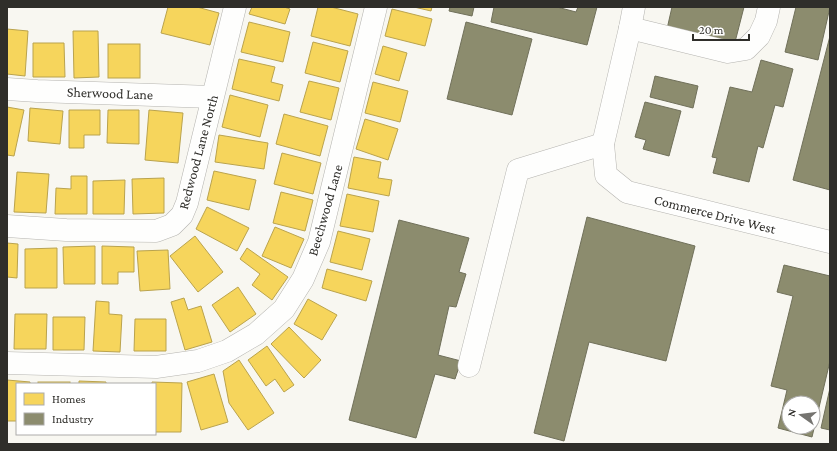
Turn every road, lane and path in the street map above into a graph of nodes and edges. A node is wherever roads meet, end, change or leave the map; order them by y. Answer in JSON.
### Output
{"nodes":[{"id":1,"x":235,"y":7,"type":"edge"},
{"id":2,"x":376,"y":7,"type":"edge"},
{"id":3,"x":634,"y":7,"type":"edge"},
{"id":4,"x":769,"y":7,"type":"edge"},
{"id":5,"x":630,"y":28,"type":"junction"},
{"id":6,"x":7,"y":89,"type":"edge"},
{"id":7,"x":212,"y":96,"type":"junction"},
{"id":8,"x":603,"y":144,"type":"junction"},
{"id":9,"x":7,"y":226,"type":"edge"},
{"id":10,"x":830,"y":242,"type":"edge"},
{"id":11,"x":7,"y":363,"type":"edge"},
{"id":12,"x":469,"y":366,"type":"dead end"}],
"edges":[{"from":1,"to":7,"type":"street","name":"Redwood Lane North"},
{"from":2,"to":11,"type":"street","name":"Beechwood Lane"},
{"from":3,"to":5,"type":"street"},
{"from":4,"to":5,"type":"street"},
{"from":5,"to":8,"type":"street"},
{"from":6,"to":7,"type":"street","name":"Sherwood Lane"},
{"from":7,"to":9,"type":"street","name":"Redwood Lane North"},
{"from":8,"to":10,"type":"street","name":"Commerce Drive West"},
{"from":8,"to":12,"type":"street"}]}
